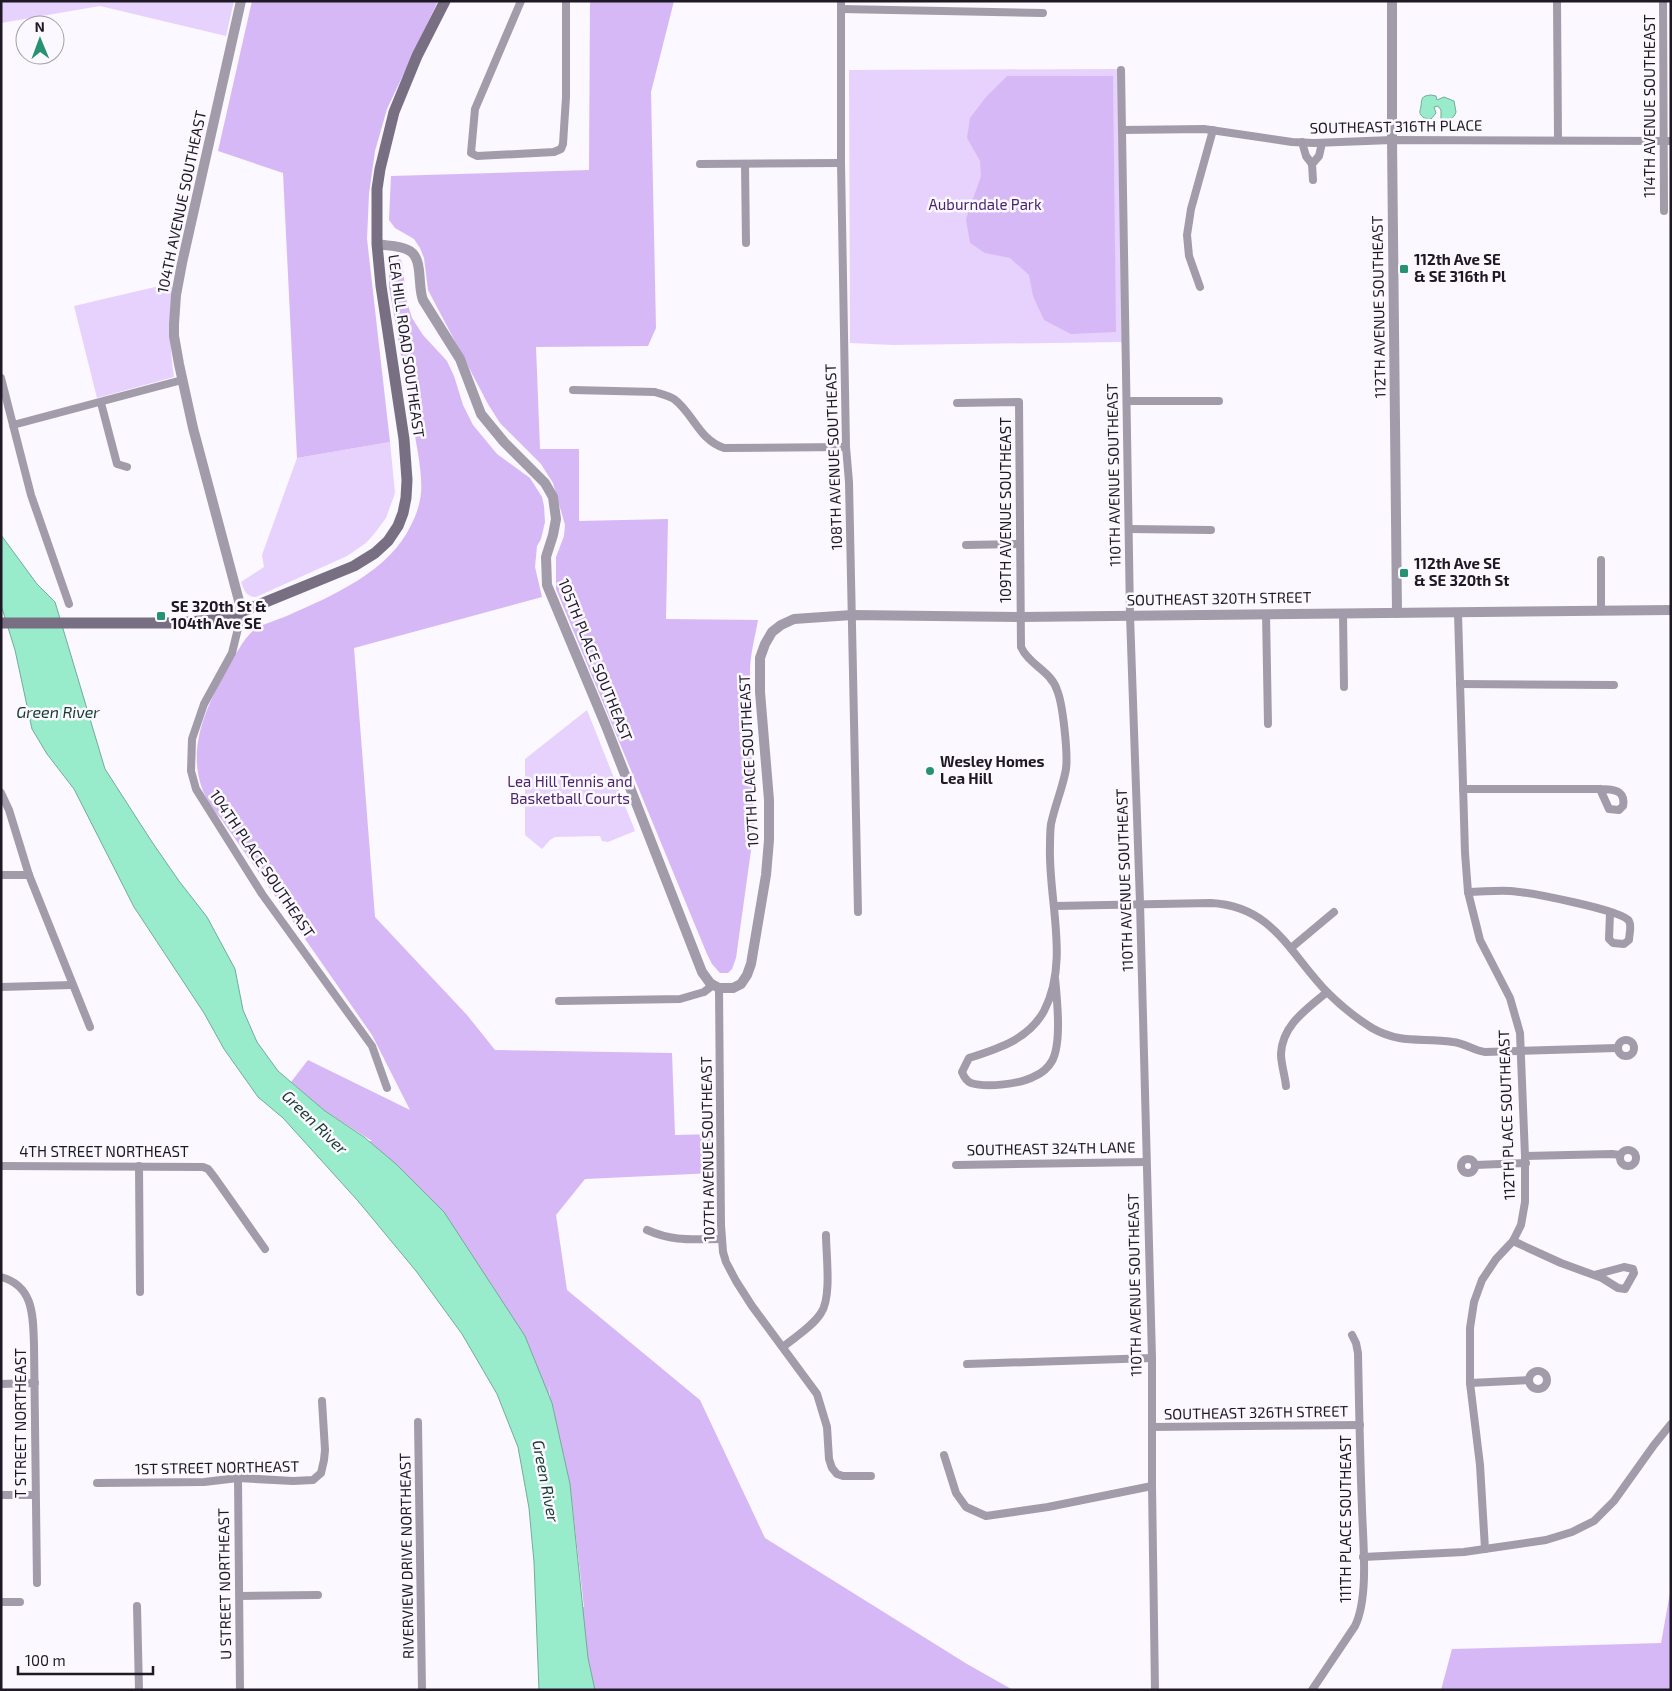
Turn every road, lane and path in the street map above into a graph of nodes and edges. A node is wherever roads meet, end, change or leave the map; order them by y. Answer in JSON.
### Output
{"nodes":[{"id":1,"x":241,"y":1,"type":"edge"},
{"id":2,"x":445,"y":1,"type":"edge"},
{"id":3,"x":521,"y":1,"type":"edge"},
{"id":4,"x":566,"y":1,"type":"edge"},
{"id":5,"x":1392,"y":1,"type":"edge"},
{"id":6,"x":1557,"y":1,"type":"edge"},
{"id":7,"x":1663,"y":1,"type":"edge"},
{"id":8,"x":841,"y":5,"type":"edge"},
{"id":9,"x":1043,"y":13,"type":"dead end"},
{"id":10,"x":1121,"y":70,"type":"dead end"},
{"id":11,"x":1122,"y":130,"type":"junction"},
{"id":12,"x":1213,"y":130,"type":"junction"},
{"id":13,"x":1558,"y":139,"type":"junction"},
{"id":14,"x":1392,"y":140,"type":"junction"},
{"id":15,"x":1667,"y":141,"type":"edge"},
{"id":16,"x":1302,"y":142,"type":"junction"},
{"id":17,"x":1322,"y":143,"type":"junction"},
{"id":18,"x":841,"y":163,"type":"junction"},
{"id":19,"x":700,"y":164,"type":"dead end"},
{"id":20,"x":745,"y":164,"type":"junction"},
{"id":21,"x":1312,"y":164,"type":"junction"},
{"id":22,"x":1313,"y":180,"type":"dead end"},
{"id":23,"x":1664,"y":211,"type":"dead end"},
{"id":24,"x":746,"y":243,"type":"dead end"},
{"id":25,"x":377,"y":244,"type":"junction"},
{"id":26,"x":1200,"y":287,"type":"dead end"},
{"id":27,"x":1,"y":378,"type":"edge"},
{"id":28,"x":182,"y":380,"type":"junction"},
{"id":29,"x":573,"y":390,"type":"dead end"},
{"id":30,"x":1127,"y":401,"type":"junction"},
{"id":31,"x":1219,"y":401,"type":"dead end"},
{"id":32,"x":101,"y":403,"type":"junction"},
{"id":33,"x":957,"y":403,"type":"dead end"},
{"id":34,"x":13,"y":425,"type":"junction"},
{"id":35,"x":846,"y":447,"type":"junction"},
{"id":36,"x":127,"y":467,"type":"dead end"},
{"id":37,"x":1129,"y":529,"type":"junction"},
{"id":38,"x":1211,"y":530,"type":"dead end"},
{"id":39,"x":1020,"y":544,"type":"junction"},
{"id":40,"x":966,"y":545,"type":"dead end"},
{"id":41,"x":1601,"y":560,"type":"dead end"},
{"id":42,"x":69,"y":604,"type":"dead end"},
{"id":43,"x":1671,"y":610,"type":"edge"},
{"id":44,"x":1601,"y":611,"type":"junction"},
{"id":45,"x":242,"y":612,"type":"junction"},
{"id":46,"x":1397,"y":612,"type":"junction"},
{"id":47,"x":1343,"y":613,"type":"junction"},
{"id":48,"x":1458,"y":613,"type":"junction"},
{"id":49,"x":1266,"y":614,"type":"junction"},
{"id":50,"x":852,"y":615,"type":"junction"},
{"id":51,"x":1130,"y":615,"type":"junction"},
{"id":52,"x":1020,"y":616,"type":"junction"},
{"id":53,"x":1,"y":623,"type":"edge"},
{"id":54,"x":772,"y":632,"type":"joint"},
{"id":55,"x":1460,"y":684,"type":"junction"},
{"id":56,"x":1614,"y":685,"type":"dead end"},
{"id":57,"x":1344,"y":687,"type":"dead end"},
{"id":58,"x":1268,"y":724,"type":"dead end"},
{"id":59,"x":1463,"y":789,"type":"junction"},
{"id":60,"x":1600,"y":789,"type":"dead end"},
{"id":61,"x":1,"y":793,"type":"edge"},
{"id":62,"x":1,"y":875,"type":"edge"},
{"id":63,"x":28,"y":875,"type":"junction"},
{"id":64,"x":1468,"y":892,"type":"junction"},
{"id":65,"x":1140,"y":903,"type":"junction"},
{"id":66,"x":1054,"y":906,"type":"junction"},
{"id":67,"x":858,"y":912,"type":"dead end"},
{"id":68,"x":1334,"y":912,"type":"dead end"},
{"id":69,"x":1610,"y":913,"type":"dead end"},
{"id":70,"x":1291,"y":948,"type":"junction"},
{"id":71,"x":1055,"y":978,"type":"junction"},
{"id":72,"x":72,"y":986,"type":"junction"},
{"id":73,"x":716,"y":986,"type":"junction"},
{"id":74,"x":1,"y":987,"type":"edge"},
{"id":75,"x":1327,"y":992,"type":"junction"},
{"id":76,"x":559,"y":1001,"type":"dead end"},
{"id":77,"x":90,"y":1027,"type":"dead end"},
{"id":78,"x":1617,"y":1048,"type":"dead end"},
{"id":79,"x":1521,"y":1051,"type":"junction"},
{"id":80,"x":1286,"y":1086,"type":"dead end"},
{"id":81,"x":387,"y":1088,"type":"dead end"},
{"id":82,"x":1620,"y":1155,"type":"dead end"},
{"id":83,"x":1526,"y":1159,"type":"junction"},
{"id":84,"x":1146,"y":1162,"type":"junction"},
{"id":85,"x":956,"y":1165,"type":"dead end"},
{"id":86,"x":1475,"y":1165,"type":"dead end"},
{"id":87,"x":1,"y":1166,"type":"edge"},
{"id":88,"x":139,"y":1166,"type":"junction"},
{"id":89,"x":647,"y":1230,"type":"dead end"},
{"id":90,"x":826,"y":1235,"type":"dead end"},
{"id":91,"x":722,"y":1238,"type":"junction"},
{"id":92,"x":1512,"y":1241,"type":"junction"},
{"id":93,"x":265,"y":1249,"type":"dead end"},
{"id":94,"x":1594,"y":1275,"type":"junction"},
{"id":95,"x":1,"y":1277,"type":"edge"},
{"id":96,"x":140,"y":1292,"type":"dead end"},
{"id":97,"x":1352,"y":1335,"type":"dead end"},
{"id":98,"x":783,"y":1348,"type":"junction"},
{"id":99,"x":1152,"y":1358,"type":"junction"},
{"id":100,"x":968,"y":1364,"type":"dead end"},
{"id":101,"x":1529,"y":1380,"type":"dead end"},
{"id":102,"x":35,"y":1383,"type":"junction"},
{"id":103,"x":1470,"y":1383,"type":"junction"},
{"id":104,"x":1,"y":1384,"type":"edge"},
{"id":105,"x":322,"y":1401,"type":"dead end"},
{"id":106,"x":418,"y":1422,"type":"dead end"},
{"id":107,"x":1671,"y":1424,"type":"edge"},
{"id":108,"x":1360,"y":1425,"type":"junction"},
{"id":109,"x":1152,"y":1427,"type":"junction"},
{"id":110,"x":944,"y":1455,"type":"dead end"},
{"id":111,"x":871,"y":1476,"type":"dead end"},
{"id":112,"x":238,"y":1478,"type":"junction"},
{"id":113,"x":97,"y":1483,"type":"dead end"},
{"id":114,"x":1152,"y":1486,"type":"junction"},
{"id":115,"x":1,"y":1495,"type":"edge"},
{"id":116,"x":35,"y":1495,"type":"junction"},
{"id":117,"x":1484,"y":1550,"type":"junction"},
{"id":118,"x":1363,"y":1557,"type":"junction"},
{"id":119,"x":37,"y":1583,"type":"dead end"},
{"id":120,"x":318,"y":1595,"type":"dead end"},
{"id":121,"x":240,"y":1596,"type":"junction"},
{"id":122,"x":1,"y":1602,"type":"edge"},
{"id":123,"x":20,"y":1602,"type":"dead end"},
{"id":124,"x":137,"y":1606,"type":"dead end"},
{"id":125,"x":139,"y":1690,"type":"edge"},
{"id":126,"x":240,"y":1690,"type":"edge"},
{"id":127,"x":422,"y":1690,"type":"edge"},
{"id":128,"x":1155,"y":1690,"type":"edge"},
{"id":129,"x":1312,"y":1690,"type":"edge"}],
"edges":[{"from":1,"to":28,"type":"street","name":"104TH AVENUE SOUTHEAST"},
{"from":2,"to":25,"type":"main road","name":"LEA HILL ROAD SOUTHEAST"},
{"from":3,"to":4,"type":"street"},
{"from":5,"to":14,"type":"street","name":"112TH AVENUE SOUTHEAST"},
{"from":6,"to":13,"type":"street"},
{"from":7,"to":15,"type":"street","name":"114TH AVENUE SOUTHEAST"},
{"from":8,"to":9,"type":"street"},
{"from":8,"to":18,"type":"street","name":"108TH AVENUE SOUTHEAST"},
{"from":10,"to":11,"type":"street","name":"110TH AVENUE SOUTHEAST"},
{"from":11,"to":12,"type":"street","name":"SOUTHEAST 316TH PLACE"},
{"from":11,"to":30,"type":"street","name":"110TH AVENUE SOUTHEAST"},
{"from":12,"to":16,"type":"street","name":"SOUTHEAST 316TH PLACE"},
{"from":12,"to":26,"type":"street"},
{"from":13,"to":14,"type":"street","name":"SOUTHEAST 316TH PLACE"},
{"from":13,"to":15,"type":"street","name":"SOUTHEAST 316TH PLACE"},
{"from":14,"to":17,"type":"street","name":"SOUTHEAST 316TH PLACE"},
{"from":14,"to":46,"type":"street","name":"112TH AVENUE SOUTHEAST"},
{"from":15,"to":23,"type":"street","name":"114TH AVENUE SOUTHEAST"},
{"from":16,"to":17,"type":"street","name":"SOUTHEAST 316TH PLACE"},
{"from":16,"to":21,"type":"street"},
{"from":17,"to":21,"type":"street"},
{"from":18,"to":20,"type":"street"},
{"from":18,"to":35,"type":"street","name":"108TH AVENUE SOUTHEAST"},
{"from":19,"to":20,"type":"street"},
{"from":20,"to":24,"type":"street"},
{"from":21,"to":22,"type":"street"},
{"from":25,"to":45,"type":"main road","name":"LEA HILL ROAD SOUTHEAST"},
{"from":25,"to":73,"type":"street","name":"105TH PLACE SOUTHEAST"},
{"from":27,"to":34,"type":"street"},
{"from":28,"to":32,"type":"street"},
{"from":28,"to":45,"type":"street","name":"104TH AVENUE SOUTHEAST"},
{"from":29,"to":35,"type":"street"},
{"from":30,"to":31,"type":"street"},
{"from":30,"to":37,"type":"street","name":"110TH AVENUE SOUTHEAST"},
{"from":32,"to":34,"type":"street"},
{"from":32,"to":36,"type":"street"},
{"from":33,"to":39,"type":"street","name":"109TH AVENUE SOUTHEAST"},
{"from":34,"to":42,"type":"street"},
{"from":35,"to":50,"type":"street","name":"108TH AVENUE SOUTHEAST"},
{"from":37,"to":38,"type":"street"},
{"from":37,"to":51,"type":"street","name":"110TH AVENUE SOUTHEAST"},
{"from":39,"to":40,"type":"street"},
{"from":39,"to":52,"type":"street","name":"109TH AVENUE SOUTHEAST"},
{"from":41,"to":44,"type":"street"},
{"from":43,"to":44,"type":"street","name":"SOUTHEAST 320TH STREET"},
{"from":44,"to":48,"type":"street","name":"SOUTHEAST 320TH STREET"},
{"from":45,"to":53,"type":"main road"},
{"from":45,"to":81,"type":"street","name":"104TH PLACE SOUTHEAST"},
{"from":46,"to":47,"type":"street","name":"SOUTHEAST 320TH STREET"},
{"from":46,"to":48,"type":"street","name":"SOUTHEAST 320TH STREET"},
{"from":47,"to":49,"type":"street","name":"SOUTHEAST 320TH STREET"},
{"from":47,"to":57,"type":"street"},
{"from":48,"to":55,"type":"street","name":"112TH PLACE SOUTHEAST"},
{"from":49,"to":51,"type":"street","name":"SOUTHEAST 320TH STREET"},
{"from":49,"to":58,"type":"street"},
{"from":50,"to":52,"type":"street","name":"SOUTHEAST 320TH STREET"},
{"from":50,"to":54,"type":"street","name":"SOUTHEAST 320TH STREET"},
{"from":50,"to":67,"type":"street","name":"108TH AVENUE SOUTHEAST"},
{"from":51,"to":52,"type":"street","name":"SOUTHEAST 320TH STREET"},
{"from":51,"to":65,"type":"street","name":"110TH AVENUE SOUTHEAST"},
{"from":52,"to":66,"type":"street","name":"109TH AVENUE SOUTHEAST"},
{"from":54,"to":73,"type":"street","name":"107TH PLACE SOUTHEAST"},
{"from":55,"to":56,"type":"street"},
{"from":55,"to":59,"type":"street","name":"112TH PLACE SOUTHEAST"},
{"from":59,"to":60,"type":"street"},
{"from":59,"to":64,"type":"street","name":"112TH PLACE SOUTHEAST"},
{"from":61,"to":63,"type":"street"},
{"from":62,"to":63,"type":"street"},
{"from":63,"to":72,"type":"street"},
{"from":64,"to":69,"type":"street"},
{"from":64,"to":79,"type":"street","name":"112TH PLACE SOUTHEAST"},
{"from":65,"to":66,"type":"street"},
{"from":65,"to":70,"type":"street"},
{"from":65,"to":84,"type":"street","name":"110TH AVENUE SOUTHEAST"},
{"from":66,"to":71,"type":"street","name":"109TH AVENUE SOUTHEAST"},
{"from":68,"to":70,"type":"street"},
{"from":70,"to":75,"type":"street"},
{"from":71,"to":71,"type":"street"},
{"from":72,"to":74,"type":"street"},
{"from":72,"to":77,"type":"street"},
{"from":73,"to":76,"type":"street"},
{"from":73,"to":91,"type":"street","name":"107TH AVENUE SOUTHEAST"},
{"from":75,"to":79,"type":"street"},
{"from":75,"to":80,"type":"street"},
{"from":78,"to":79,"type":"street"},
{"from":79,"to":83,"type":"street","name":"112TH PLACE SOUTHEAST"},
{"from":82,"to":83,"type":"street"},
{"from":83,"to":86,"type":"street"},
{"from":83,"to":92,"type":"street","name":"112TH PLACE SOUTHEAST"},
{"from":84,"to":85,"type":"street","name":"SOUTHEAST 324TH LANE"},
{"from":84,"to":99,"type":"street","name":"110TH AVENUE SOUTHEAST"},
{"from":87,"to":88,"type":"street","name":"4TH STREET NORTHEAST"},
{"from":88,"to":93,"type":"street","name":"4TH STREET NORTHEAST"},
{"from":88,"to":96,"type":"street"},
{"from":89,"to":91,"type":"street"},
{"from":90,"to":98,"type":"street"},
{"from":91,"to":98,"type":"street","name":"107TH AVENUE SOUTHEAST"},
{"from":92,"to":94,"type":"street"},
{"from":92,"to":103,"type":"street","name":"112TH PLACE SOUTHEAST"},
{"from":94,"to":94,"type":"street"},
{"from":95,"to":102,"type":"street","name":"T STREET NORTHEAST"},
{"from":97,"to":108,"type":"street","name":"111TH PLACE SOUTHEAST"},
{"from":98,"to":111,"type":"street","name":"107TH AVENUE SOUTHEAST"},
{"from":99,"to":100,"type":"street"},
{"from":99,"to":109,"type":"street","name":"110TH AVENUE SOUTHEAST"},
{"from":101,"to":103,"type":"street"},
{"from":102,"to":104,"type":"street"},
{"from":102,"to":116,"type":"street","name":"T STREET NORTHEAST"},
{"from":103,"to":117,"type":"street","name":"112TH PLACE SOUTHEAST"},
{"from":105,"to":112,"type":"street","name":"1ST STREET NORTHEAST"},
{"from":106,"to":127,"type":"street","name":"RIVERVIEW DRIVE NORTHEAST"},
{"from":107,"to":117,"type":"street"},
{"from":108,"to":109,"type":"street","name":"SOUTHEAST 326TH STREET"},
{"from":108,"to":118,"type":"street","name":"111TH PLACE SOUTHEAST"},
{"from":109,"to":114,"type":"street","name":"110TH AVENUE SOUTHEAST"},
{"from":110,"to":114,"type":"street"},
{"from":112,"to":113,"type":"street","name":"1ST STREET NORTHEAST"},
{"from":112,"to":121,"type":"street","name":"U STREET NORTHEAST"},
{"from":114,"to":128,"type":"street","name":"110TH AVENUE SOUTHEAST"},
{"from":115,"to":116,"type":"street"},
{"from":116,"to":119,"type":"street","name":"T STREET NORTHEAST"},
{"from":117,"to":118,"type":"street"},
{"from":118,"to":129,"type":"street","name":"111TH PLACE SOUTHEAST"},
{"from":120,"to":121,"type":"street"},
{"from":121,"to":126,"type":"street","name":"U STREET NORTHEAST"},
{"from":122,"to":123,"type":"street"},
{"from":124,"to":125,"type":"street"}]}
